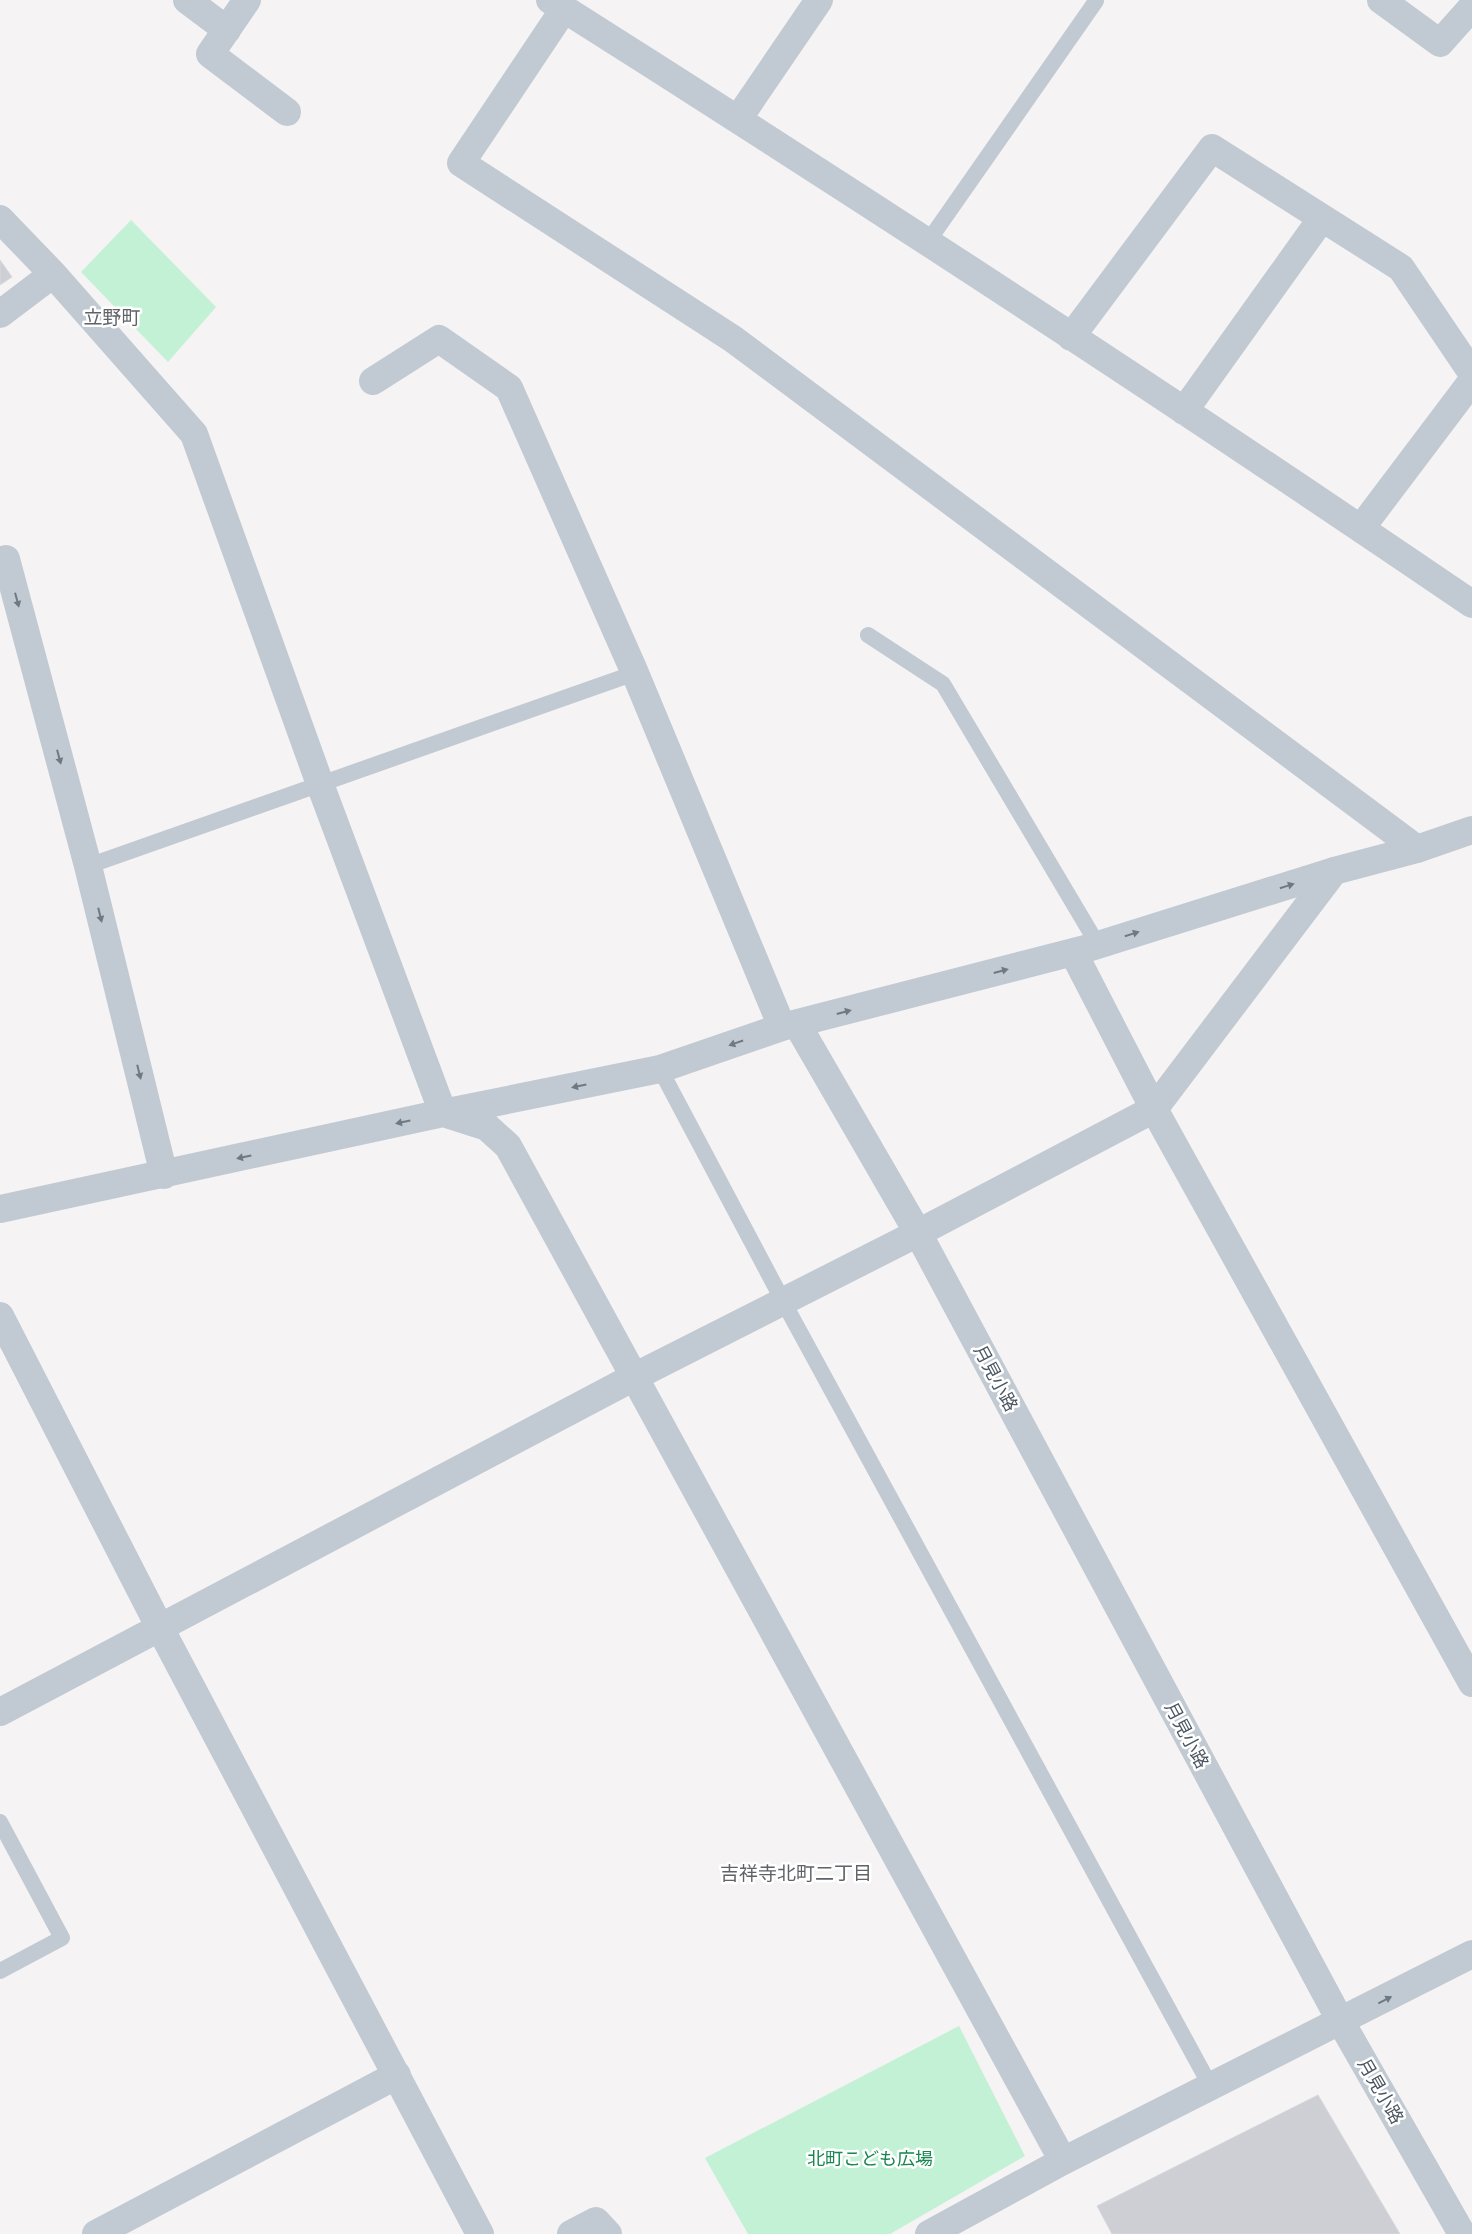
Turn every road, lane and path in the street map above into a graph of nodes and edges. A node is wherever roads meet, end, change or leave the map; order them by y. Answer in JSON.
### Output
{"nodes":[{"id":1,"x":187,"y":0,"type":"edge"},
{"id":2,"x":247,"y":0,"type":"edge"},
{"id":3,"x":819,"y":0,"type":"edge"},
{"id":4,"x":1381,"y":0,"type":"edge"},
{"id":5,"x":1096,"y":1,"type":"edge"},
{"id":6,"x":557,"y":5,"type":"edge"},
{"id":7,"x":1472,"y":7,"type":"edge"},
{"id":8,"x":227,"y":30,"type":"junction"},
{"id":9,"x":287,"y":112,"type":"dead end"},
{"id":10,"x":738,"y":119,"type":"junction"},
{"id":11,"x":1322,"y":218,"type":"junction"},
{"id":12,"x":0,"y":219,"type":"edge"},
{"id":13,"x":927,"y":243,"type":"junction"},
{"id":14,"x":53,"y":274,"type":"junction"},
{"id":15,"x":0,"y":314,"type":"edge"},
{"id":16,"x":1071,"y":337,"type":"junction"},
{"id":17,"x":1472,"y":373,"type":"edge"},
{"id":18,"x":372,"y":381,"type":"dead end"},
{"id":19,"x":1472,"y":381,"type":"edge"},
{"id":20,"x":1184,"y":411,"type":"junction"},
{"id":21,"x":1361,"y":528,"type":"junction"},
{"id":22,"x":0,"y":561,"type":"edge"},
{"id":23,"x":1472,"y":604,"type":"edge"},
{"id":24,"x":868,"y":635,"type":"dead end"},
{"id":25,"x":635,"y":673,"type":"junction"},
{"id":26,"x":320,"y":784,"type":"junction"},
{"id":27,"x":1472,"y":830,"type":"edge"},
{"id":28,"x":1417,"y":848,"type":"junction"},
{"id":29,"x":88,"y":866,"type":"junction"},
{"id":30,"x":1334,"y":871,"type":"junction"},
{"id":31,"x":1098,"y":945,"type":"junction"},
{"id":32,"x":1073,"y":952,"type":"junction"},
{"id":33,"x":790,"y":1026,"type":"junction"},
{"id":34,"x":660,"y":1069,"type":"junction"},
{"id":35,"x":1154,"y":1109,"type":"junction"},
{"id":36,"x":443,"y":1113,"type":"junction"},
{"id":37,"x":164,"y":1175,"type":"junction"},
{"id":38,"x":0,"y":1209,"type":"edge"},
{"id":39,"x":918,"y":1233,"type":"junction"},
{"id":40,"x":783,"y":1301,"type":"junction"},
{"id":41,"x":0,"y":1316,"type":"edge"},
{"id":42,"x":636,"y":1376,"type":"junction"},
{"id":43,"x":159,"y":1626,"type":"junction"},
{"id":44,"x":1472,"y":1683,"type":"edge"},
{"id":45,"x":0,"y":1712,"type":"edge"},
{"id":46,"x":0,"y":1822,"type":"edge"},
{"id":47,"x":1472,"y":1954,"type":"edge"},
{"id":48,"x":0,"y":1971,"type":"edge"},
{"id":49,"x":1342,"y":2022,"type":"junction"},
{"id":50,"x":397,"y":2075,"type":"junction"},
{"id":51,"x":1211,"y":2087,"type":"junction"},
{"id":52,"x":1063,"y":2161,"type":"junction"},
{"id":53,"x":96,"y":2234,"type":"edge"},
{"id":54,"x":480,"y":2234,"type":"edge"},
{"id":55,"x":571,"y":2234,"type":"edge"},
{"id":56,"x":608,"y":2234,"type":"edge"},
{"id":57,"x":928,"y":2234,"type":"edge"},
{"id":58,"x":1462,"y":2234,"type":"edge"}],
"edges":[{"from":1,"to":8,"type":"street"},
{"from":2,"to":8,"type":"street"},
{"from":3,"to":10,"type":"street"},
{"from":4,"to":7,"type":"street"},
{"from":5,"to":13,"type":"lane"},
{"from":6,"to":10,"type":"street"},
{"from":6,"to":28,"type":"street"},
{"from":8,"to":9,"type":"street"},
{"from":10,"to":13,"type":"street"},
{"from":11,"to":16,"type":"street"},
{"from":11,"to":17,"type":"street"},
{"from":11,"to":20,"type":"street"},
{"from":12,"to":14,"type":"street"},
{"from":13,"to":16,"type":"street"},
{"from":14,"to":15,"type":"street"},
{"from":14,"to":26,"type":"street"},
{"from":16,"to":20,"type":"street"},
{"from":18,"to":25,"type":"street","name":"月見小路"},
{"from":19,"to":21,"type":"street"},
{"from":20,"to":21,"type":"street"},
{"from":21,"to":23,"type":"street"},
{"from":22,"to":29,"type":"street","one_way":true},
{"from":24,"to":31,"type":"lane"},
{"from":25,"to":26,"type":"lane"},
{"from":25,"to":33,"type":"street","name":"月見小路"},
{"from":26,"to":29,"type":"lane"},
{"from":26,"to":36,"type":"street"},
{"from":27,"to":28,"type":"street"},
{"from":28,"to":30,"type":"street"},
{"from":29,"to":37,"type":"street","one_way":true},
{"from":31,"to":30,"type":"street","one_way":true},
{"from":30,"to":35,"type":"street"},
{"from":31,"to":32,"type":"street"},
{"from":33,"to":32,"type":"street","one_way":true},
{"from":32,"to":35,"type":"street"},
{"from":33,"to":34,"type":"street","one_way":true},
{"from":33,"to":39,"type":"street","name":"月見小路"},
{"from":34,"to":36,"type":"street","one_way":true},
{"from":34,"to":40,"type":"lane"},
{"from":35,"to":39,"type":"street"},
{"from":35,"to":44,"type":"street"},
{"from":36,"to":37,"type":"street","one_way":true},
{"from":36,"to":42,"type":"street"},
{"from":37,"to":38,"type":"street"},
{"from":39,"to":40,"type":"street"},
{"from":39,"to":49,"type":"street","name":"月見小路"},
{"from":40,"to":42,"type":"street"},
{"from":40,"to":51,"type":"lane"},
{"from":41,"to":43,"type":"street"},
{"from":42,"to":43,"type":"street"},
{"from":42,"to":52,"type":"street"},
{"from":43,"to":45,"type":"street"},
{"from":43,"to":50,"type":"street"},
{"from":46,"to":48,"type":"lane"},
{"from":49,"to":47,"type":"street","one_way":true},
{"from":49,"to":51,"type":"street"},
{"from":49,"to":58,"type":"street","name":"月見小路"},
{"from":50,"to":53,"type":"street"},
{"from":50,"to":54,"type":"street"},
{"from":51,"to":52,"type":"street"},
{"from":52,"to":57,"type":"street"},
{"from":55,"to":56,"type":"street"}]}
